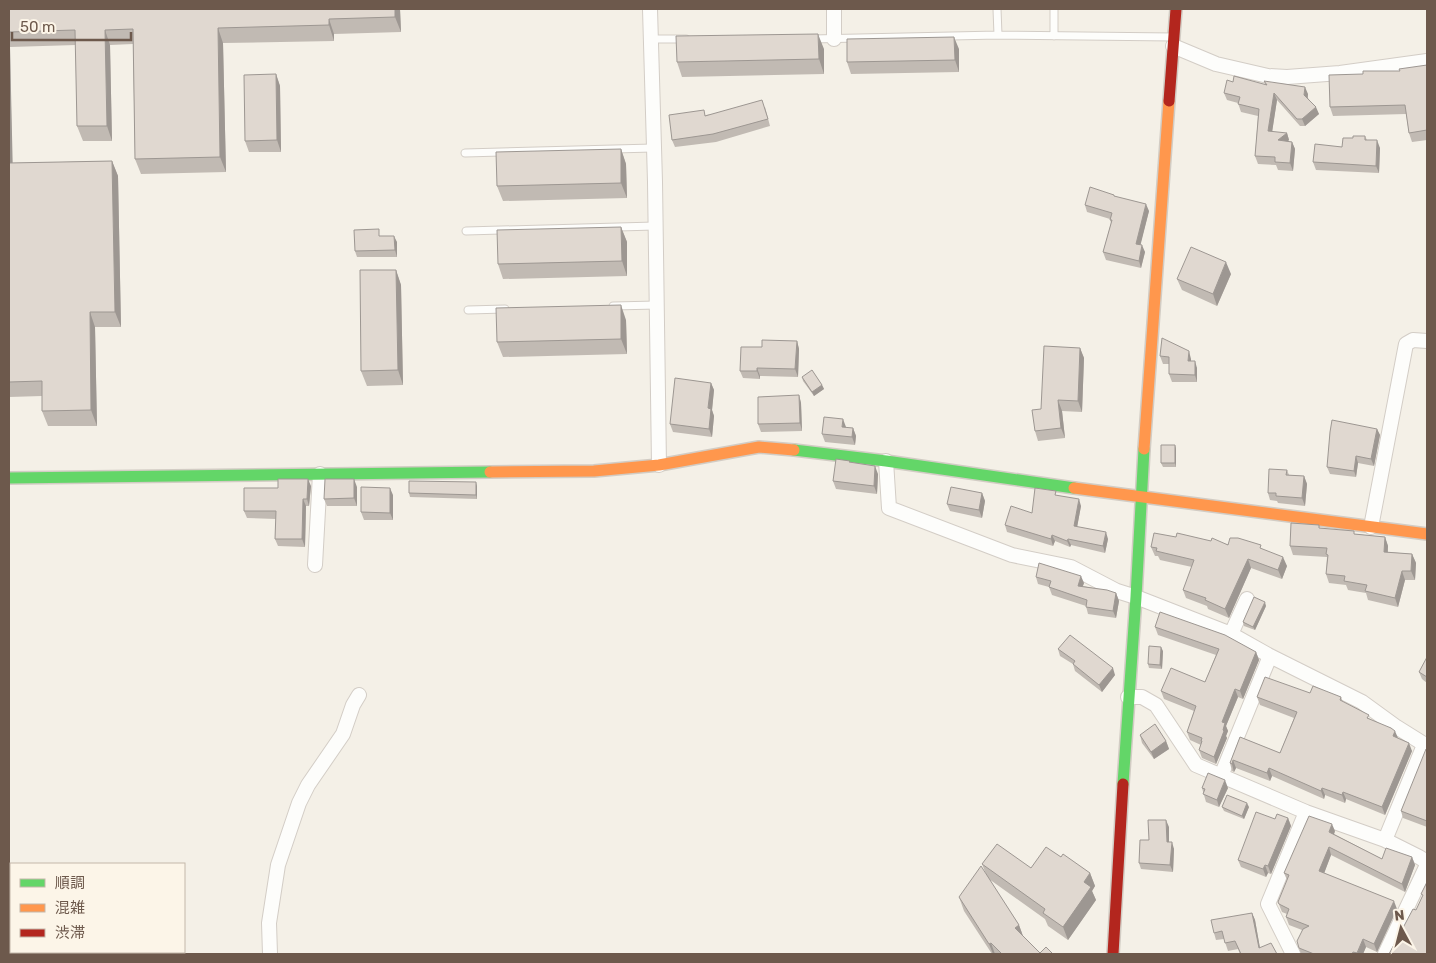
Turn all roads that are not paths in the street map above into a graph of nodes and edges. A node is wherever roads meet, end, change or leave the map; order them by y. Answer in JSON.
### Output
{"nodes":[{"id":1,"x":650,"y":9,"type":"edge"},
{"id":2,"x":834,"y":9,"type":"edge"},
{"id":3,"x":998,"y":9,"type":"edge"},
{"id":4,"x":1054,"y":9,"type":"edge"},
{"id":5,"x":1176,"y":9,"type":"edge"},
{"id":6,"x":998,"y":35,"type":"junction"},
{"id":7,"x":1054,"y":36,"type":"junction"},
{"id":8,"x":651,"y":39,"type":"junction"},
{"id":9,"x":689,"y":39,"type":"edge"},
{"id":10,"x":805,"y":39,"type":"edge"},
{"id":11,"x":834,"y":39,"type":"junction"},
{"id":12,"x":1173,"y":41,"type":"junction"},
{"id":13,"x":1427,"y":61,"type":"edge"},
{"id":14,"x":653,"y":148,"type":"junction"},
{"id":15,"x":466,"y":153,"type":"dead end"},
{"id":16,"x":655,"y":226,"type":"junction"},
{"id":17,"x":466,"y":231,"type":"dead end"},
{"id":18,"x":657,"y":305,"type":"junction"},
{"id":19,"x":609,"y":306,"type":"edge"},
{"id":20,"x":515,"y":309,"type":"edge"},
{"id":21,"x":468,"y":310,"type":"dead end"},
{"id":22,"x":1427,"y":341,"type":"edge"},
{"id":23,"x":886,"y":461,"type":"junction"},
{"id":24,"x":659,"y":465,"type":"junction"},
{"id":25,"x":320,"y":474,"type":"junction"},
{"id":26,"x":9,"y":478,"type":"edge"},
{"id":27,"x":1140,"y":498,"type":"junction"},
{"id":28,"x":1371,"y":527,"type":"junction"},
{"id":29,"x":1427,"y":534,"type":"edge"},
{"id":30,"x":315,"y":565,"type":"dead end"},
{"id":31,"x":1136,"y":597,"type":"junction"},
{"id":32,"x":1247,"y":599,"type":"dead end"},
{"id":33,"x":1231,"y":634,"type":"junction"},
{"id":34,"x":1270,"y":656,"type":"junction"},
{"id":35,"x":359,"y":695,"type":"dead end"},
{"id":36,"x":1128,"y":697,"type":"junction"},
{"id":37,"x":1426,"y":745,"type":"edge"},
{"id":38,"x":1221,"y":776,"type":"junction"},
{"id":39,"x":1306,"y":812,"type":"junction"},
{"id":40,"x":1385,"y":840,"type":"junction"},
{"id":41,"x":1427,"y":864,"type":"edge"},
{"id":42,"x":270,"y":954,"type":"edge"},
{"id":43,"x":1113,"y":954,"type":"edge"},
{"id":44,"x":1293,"y":954,"type":"edge"},
{"id":45,"x":1385,"y":954,"type":"edge"}],
"edges":[{"from":1,"to":8,"type":"street"},
{"from":2,"to":11,"type":"street"},
{"from":3,"to":6,"type":"lane"},
{"from":4,"to":7,"type":"lane"},
{"from":5,"to":12,"type":"street"},
{"from":6,"to":7,"type":"lane"},
{"from":6,"to":11,"type":"lane"},
{"from":7,"to":12,"type":"lane"},
{"from":8,"to":9,"type":"lane"},
{"from":8,"to":14,"type":"street"},
{"from":10,"to":11,"type":"lane"},
{"from":12,"to":13,"type":"street"},
{"from":12,"to":27,"type":"street"},
{"from":14,"to":15,"type":"lane"},
{"from":14,"to":16,"type":"street"},
{"from":16,"to":17,"type":"lane"},
{"from":16,"to":18,"type":"street"},
{"from":18,"to":19,"type":"lane"},
{"from":18,"to":24,"type":"street"},
{"from":20,"to":21,"type":"lane"},
{"from":22,"to":28,"type":"street"},
{"from":23,"to":24,"type":"street"},
{"from":23,"to":27,"type":"street"},
{"from":23,"to":31,"type":"street"},
{"from":24,"to":25,"type":"street"},
{"from":25,"to":26,"type":"street"},
{"from":25,"to":30,"type":"street"},
{"from":27,"to":28,"type":"street"},
{"from":27,"to":31,"type":"street"},
{"from":28,"to":29,"type":"street"},
{"from":31,"to":33,"type":"street"},
{"from":31,"to":36,"type":"street"},
{"from":32,"to":33,"type":"street"},
{"from":33,"to":34,"type":"street"},
{"from":34,"to":37,"type":"street"},
{"from":34,"to":38,"type":"street"},
{"from":35,"to":42,"type":"street"},
{"from":36,"to":38,"type":"street"},
{"from":36,"to":43,"type":"street"},
{"from":37,"to":40,"type":"street"},
{"from":38,"to":39,"type":"street"},
{"from":39,"to":40,"type":"street"},
{"from":39,"to":44,"type":"street"},
{"from":40,"to":41,"type":"street"},
{"from":41,"to":45,"type":"street"}]}
